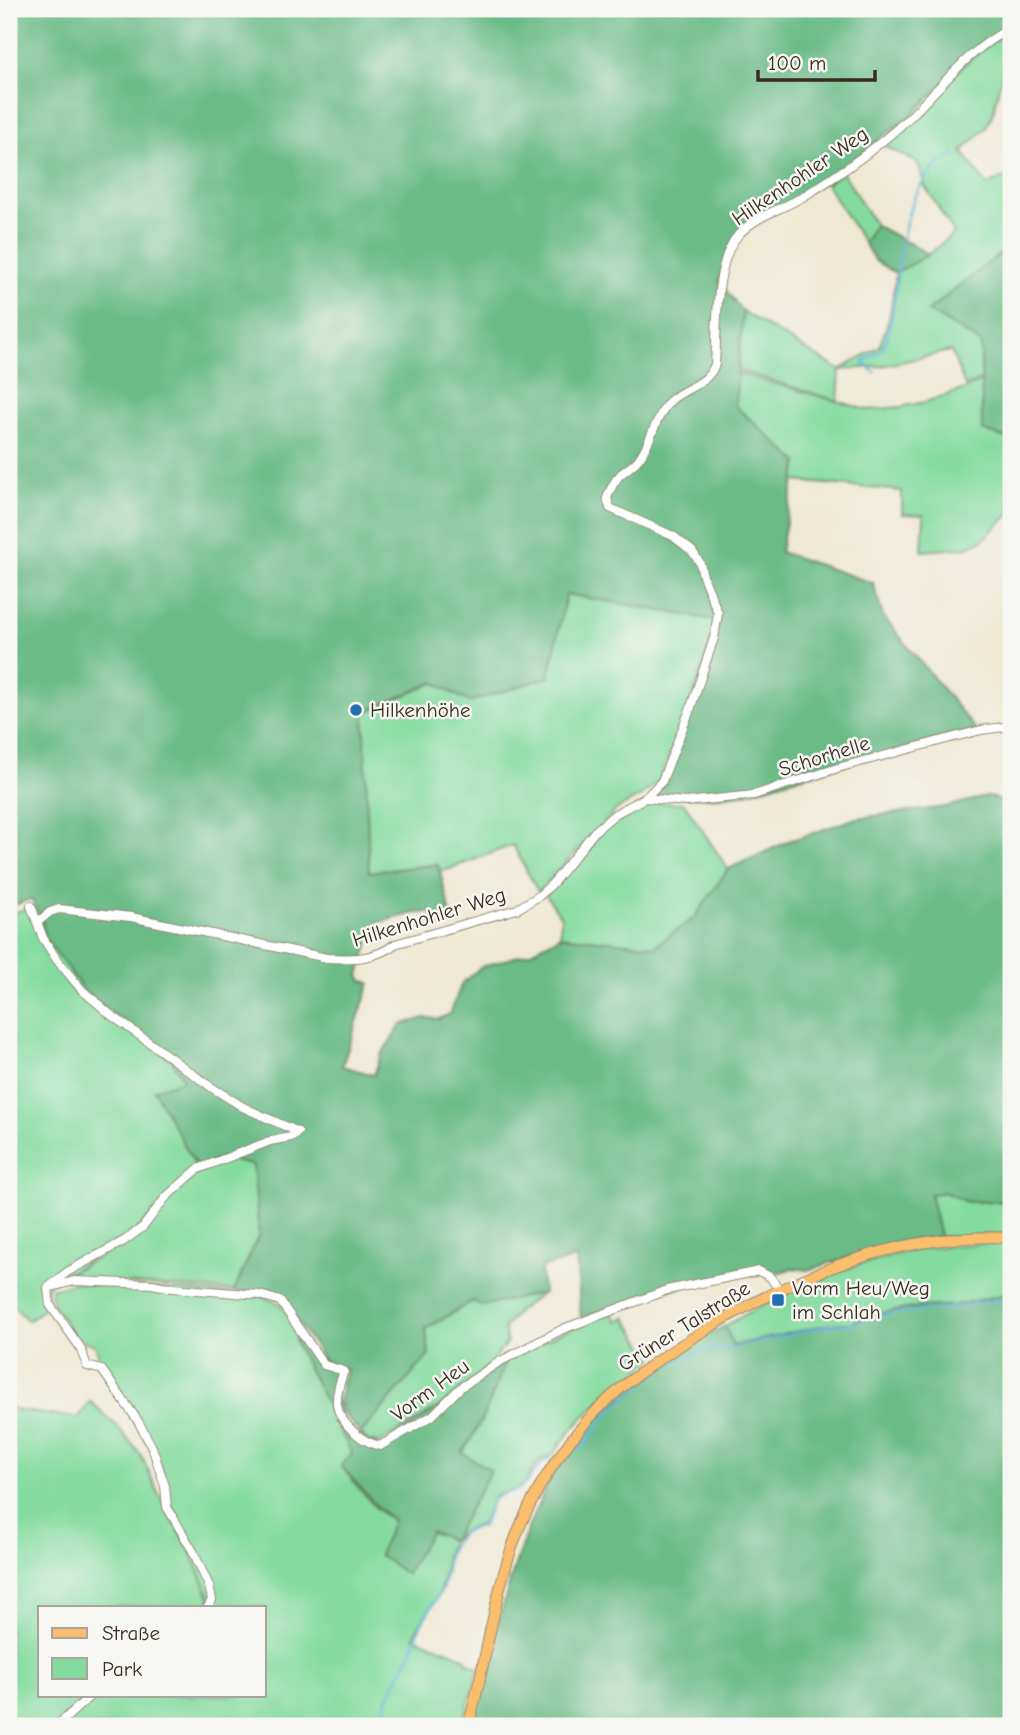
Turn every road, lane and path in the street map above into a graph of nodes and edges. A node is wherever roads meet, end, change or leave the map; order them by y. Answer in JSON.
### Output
{"nodes":[{"id":1,"x":1011,"y":28,"type":"edge"},
{"id":2,"x":1011,"y":726,"type":"edge"},
{"id":3,"x":645,"y":799,"type":"junction"},
{"id":4,"x":31,"y":906,"type":"dead end"},
{"id":5,"x":39,"y":922,"type":"junction"},
{"id":6,"x":1011,"y":1238,"type":"edge"},
{"id":7,"x":48,"y":1288,"type":"junction"},
{"id":8,"x":779,"y":1289,"type":"junction"},
{"id":9,"x":209,"y":1606,"type":"edge"},
{"id":10,"x":90,"y":1696,"type":"edge"},
{"id":11,"x":57,"y":1726,"type":"edge"},
{"id":12,"x":468,"y":1726,"type":"edge"}],
"edges":[{"from":1,"to":3,"type":"street","name":"Hilkenhohler Weg"},
{"from":2,"to":3,"type":"street","name":"Schorhelle"},
{"from":3,"to":5,"type":"street","name":"Hilkenhohler Weg"},
{"from":4,"to":5,"type":"street"},
{"from":5,"to":7,"type":"street"},
{"from":6,"to":8,"type":"main road","name":"Grüner Talstraße"},
{"from":7,"to":8,"type":"street","name":"Vorm Heu"},
{"from":7,"to":9,"type":"street"},
{"from":8,"to":12,"type":"main road","name":"Grüner Talstraße"},
{"from":10,"to":11,"type":"street"}]}
